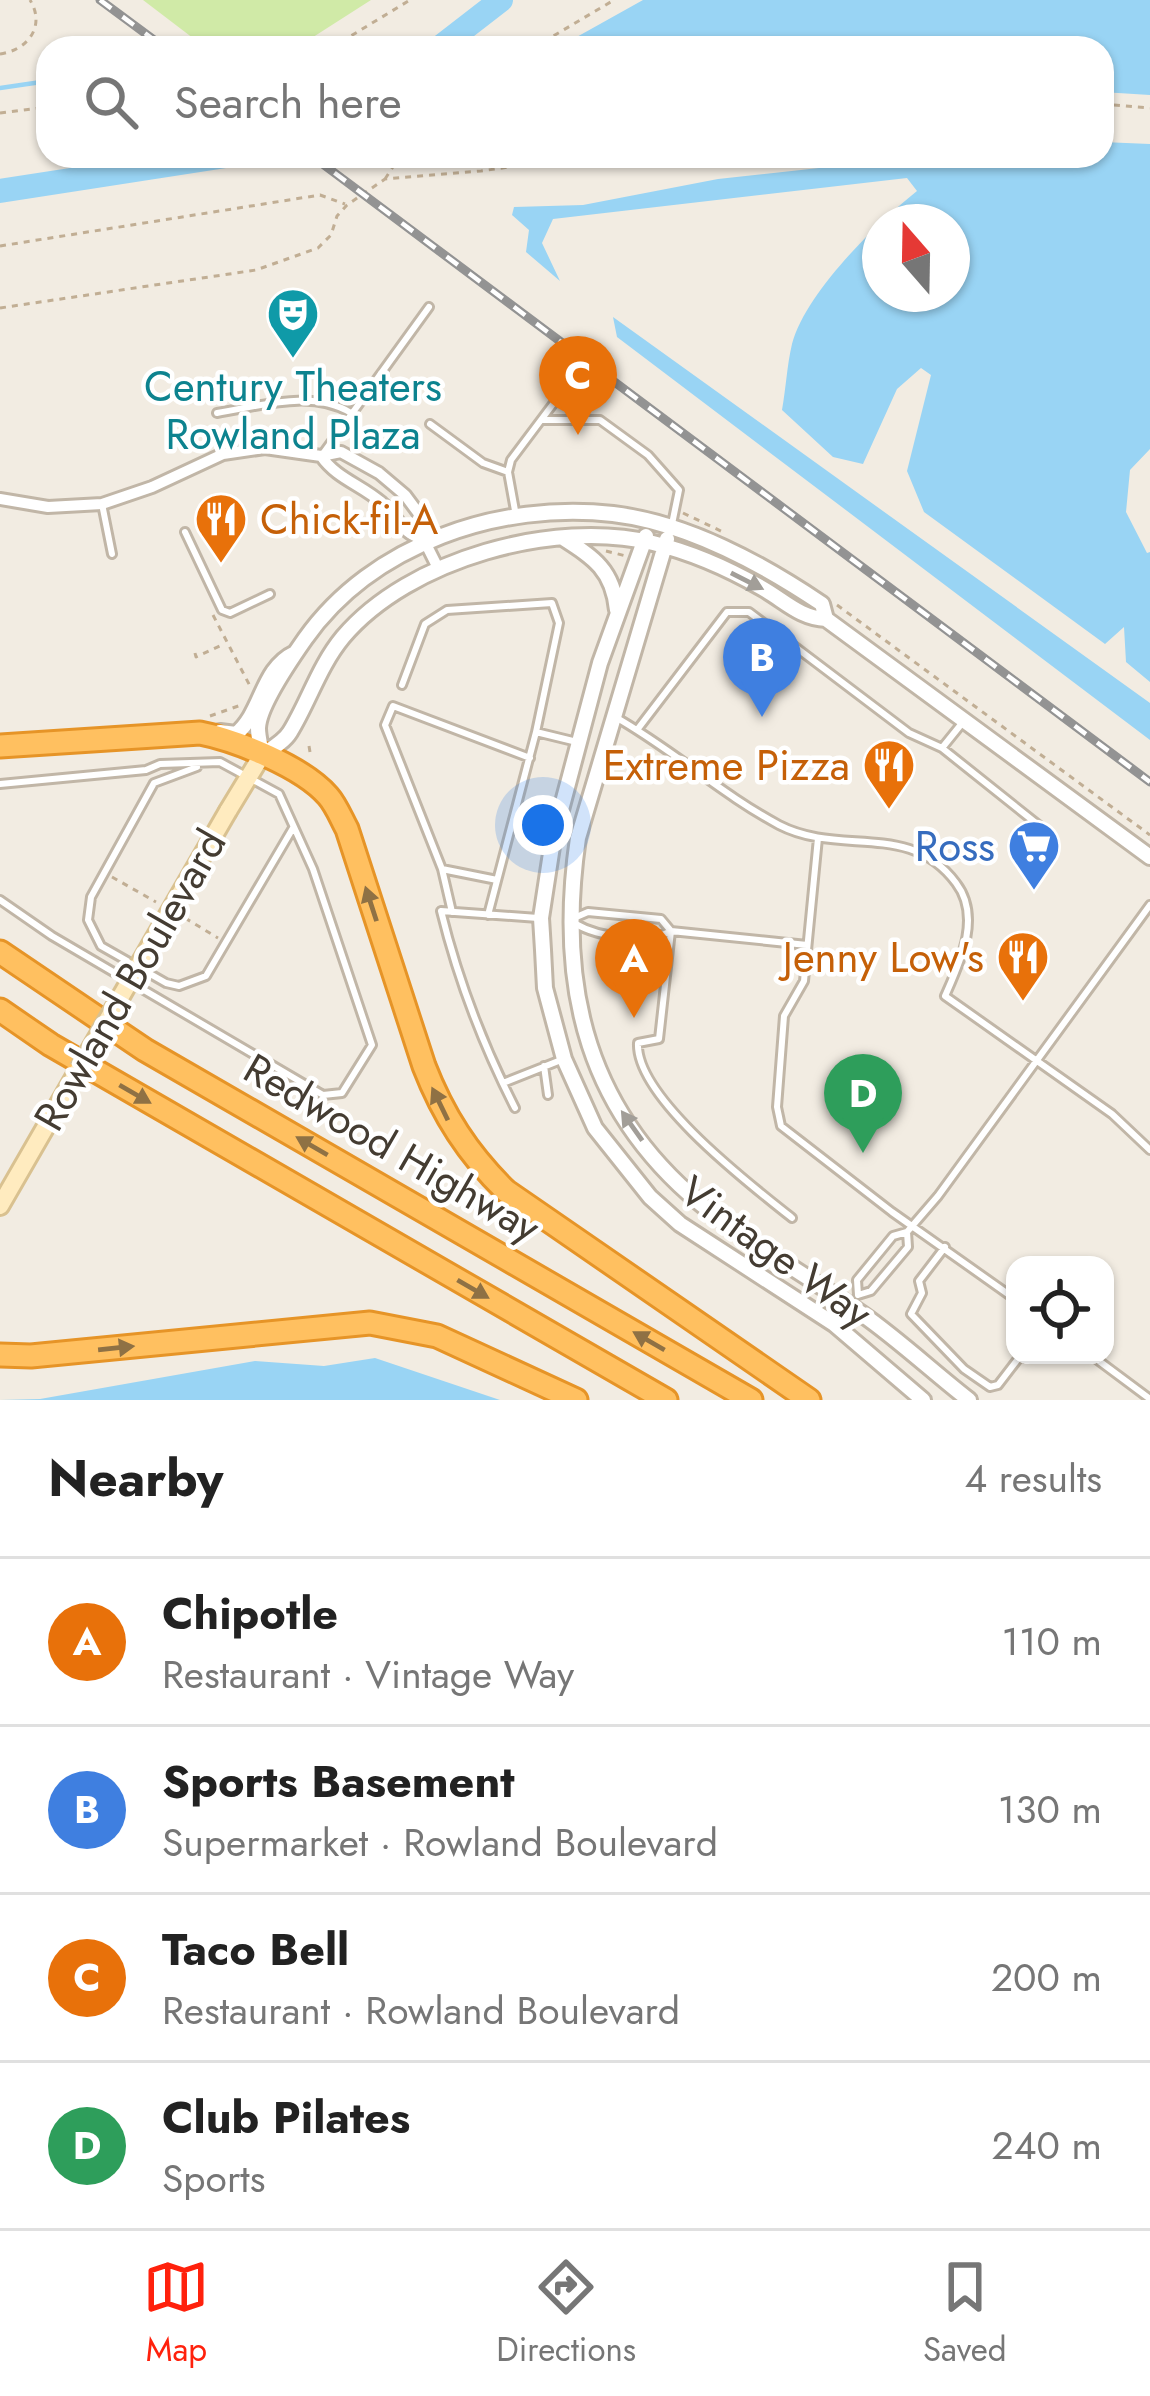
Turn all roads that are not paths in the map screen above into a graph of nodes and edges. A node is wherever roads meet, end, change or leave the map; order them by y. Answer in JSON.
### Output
{"nodes":[{"id":1,"x":429,"y":307,"type":"dead end"},
{"id":2,"x":556,"y":400,"type":"dead end"},
{"id":3,"x":217,"y":413,"type":"dead end"},
{"id":4,"x":351,"y":413,"type":"junction"},
{"id":5,"x":542,"y":420,"type":"junction"},
{"id":6,"x":430,"y":424,"type":"dead end"},
{"id":7,"x":321,"y":456,"type":"junction"},
{"id":8,"x":508,"y":472,"type":"junction"},
{"id":9,"x":0,"y":499,"type":"edge"},
{"id":10,"x":102,"y":504,"type":"junction"},
{"id":11,"x":516,"y":516,"type":"junction"},
{"id":12,"x":649,"y":523,"type":"junction"},
{"id":13,"x":670,"y":528,"type":"junction"},
{"id":14,"x":185,"y":532,"type":"dead end"},
{"id":15,"x":563,"y":538,"type":"junction"},
{"id":16,"x":424,"y":540,"type":"junction"},
{"id":17,"x":644,"y":541,"type":"junction"},
{"id":18,"x":665,"y":546,"type":"junction"},
{"id":19,"x":112,"y":554,"type":"dead end"},
{"id":20,"x":438,"y":568,"type":"junction"},
{"id":21,"x":270,"y":594,"type":"dead end"},
{"id":22,"x":617,"y":615,"type":"junction"},
{"id":23,"x":826,"y":619,"type":"junction"},
{"id":24,"x":295,"y":653,"type":"junction"},
{"id":25,"x":402,"y":685,"type":"dead end"},
{"id":26,"x":614,"y":716,"type":"junction"},
{"id":27,"x":964,"y":721,"type":"junction"},
{"id":28,"x":202,"y":728,"type":"junction"},
{"id":29,"x":637,"y":730,"type":"junction"},
{"id":30,"x":536,"y":732,"type":"junction"},
{"id":31,"x":579,"y":742,"type":"junction"},
{"id":32,"x":0,"y":746,"type":"edge"},
{"id":33,"x":942,"y":748,"type":"junction"},
{"id":34,"x":262,"y":755,"type":"junction"},
{"id":35,"x":530,"y":758,"type":"junction"},
{"id":36,"x":200,"y":765,"type":"junction"},
{"id":37,"x":250,"y":777,"type":"junction"},
{"id":38,"x":0,"y":784,"type":"edge"},
{"id":39,"x":293,"y":827,"type":"junction"},
{"id":40,"x":1046,"y":830,"type":"dead end"},
{"id":41,"x":818,"y":838,"type":"junction"},
{"id":42,"x":1150,"y":857,"type":"edge"},
{"id":43,"x":442,"y":869,"type":"junction"},
{"id":44,"x":497,"y":880,"type":"junction"},
{"id":45,"x":0,"y":900,"type":"edge"},
{"id":46,"x":1150,"y":905,"type":"edge"},
{"id":47,"x":452,"y":912,"type":"junction"},
{"id":48,"x":488,"y":915,"type":"junction"},
{"id":49,"x":542,"y":918,"type":"junction"},
{"id":50,"x":570,"y":920,"type":"junction"},
{"id":51,"x":670,"y":931,"type":"junction"},
{"id":52,"x":807,"y":946,"type":"junction"},
{"id":53,"x":0,"y":952,"type":"edge"},
{"id":54,"x":0,"y":1010,"type":"edge"},
{"id":55,"x":564,"y":1059,"type":"junction"},
{"id":56,"x":1038,"y":1060,"type":"junction"},
{"id":57,"x":544,"y":1066,"type":"junction"},
{"id":58,"x":502,"y":1083,"type":"junction"},
{"id":59,"x":548,"y":1096,"type":"dead end"},
{"id":60,"x":515,"y":1108,"type":"dead end"},
{"id":61,"x":1150,"y":1150,"type":"edge"},
{"id":62,"x":0,"y":1206,"type":"edge"},
{"id":63,"x":792,"y":1218,"type":"dead end"},
{"id":64,"x":910,"y":1228,"type":"junction"},
{"id":65,"x":945,"y":1247,"type":"junction"},
{"id":66,"x":1006,"y":1292,"type":"edge"},
{"id":67,"x":854,"y":1300,"type":"junction"},
{"id":68,"x":0,"y":1355,"type":"edge"},
{"id":69,"x":1015,"y":1364,"type":"edge"},
{"id":70,"x":1102,"y":1364,"type":"edge"},
{"id":71,"x":1150,"y":1399,"type":"edge"},
{"id":72,"x":576,"y":1400,"type":"edge"},
{"id":73,"x":666,"y":1400,"type":"edge"},
{"id":74,"x":751,"y":1400,"type":"edge"},
{"id":75,"x":809,"y":1400,"type":"edge"},
{"id":76,"x":922,"y":1400,"type":"edge"},
{"id":77,"x":969,"y":1400,"type":"edge"}],
"edges":[{"from":1,"to":4,"type":"lane"},
{"from":2,"to":5,"type":"lane"},
{"from":3,"to":4,"type":"lane"},
{"from":4,"to":7,"type":"lane"},
{"from":5,"to":8,"type":"lane"},
{"from":5,"to":13,"type":"lane"},
{"from":6,"to":8,"type":"lane"},
{"from":7,"to":10,"type":"street"},
{"from":7,"to":16,"type":"street"},
{"from":7,"to":16,"type":"street"},
{"from":8,"to":11,"type":"lane"},
{"from":9,"to":10,"type":"street"},
{"from":10,"to":19,"type":"lane"},
{"from":11,"to":12,"type":"street","name":"Rowland Boulevard"},
{"from":11,"to":16,"type":"street","name":"Rowland Boulevard"},
{"from":12,"to":13,"type":"street","name":"Rowland Boulevard"},
{"from":12,"to":17,"type":"street","name":"Vintage Way"},
{"from":13,"to":18,"type":"street","name":"Vintage Way"},
{"from":13,"to":23,"type":"street","name":"Rowland Boulevard"},
{"from":14,"to":21,"type":"lane"},
{"from":15,"to":17,"type":"street","name":"Rowland Boulevard"},
{"from":15,"to":20,"type":"street","name":"Rowland Boulevard"},
{"from":15,"to":22,"type":"street"},
{"from":16,"to":20,"type":"street"},
{"from":16,"to":24,"type":"street","name":"Rowland Boulevard"},
{"from":17,"to":18,"type":"street","name":"Rowland Boulevard"},
{"from":17,"to":22,"type":"street","name":"Vintage Way"},
{"from":18,"to":23,"type":"street","name":"Rowland Boulevard","one_way":true},
{"from":18,"to":26,"type":"street","name":"Vintage Way"},
{"from":20,"to":34,"type":"street","name":"Rowland Boulevard"},
{"from":22,"to":31,"type":"street","name":"Vintage Way"},
{"from":23,"to":27,"type":"street","name":"Rowland Boulevard"},
{"from":24,"to":28,"type":"street"},
{"from":24,"to":34,"type":"street","name":"Rowland Boulevard"},
{"from":25,"to":30,"type":"lane"},
{"from":26,"to":29,"type":"lane"},
{"from":26,"to":50,"type":"street","name":"Vintage Way"},
{"from":27,"to":33,"type":"lane"},
{"from":27,"to":42,"type":"street","name":"Rowland Boulevard"},
{"from":28,"to":32,"type":"highway"},
{"from":28,"to":34,"type":"highway"},
{"from":29,"to":33,"type":"lane"},
{"from":29,"to":41,"type":"lane"},
{"from":30,"to":31,"type":"lane"},
{"from":30,"to":35,"type":"lane"},
{"from":31,"to":49,"type":"street","name":"Vintage Way"},
{"from":33,"to":40,"type":"lane"},
{"from":34,"to":37,"type":"main road","name":"Rowland Boulevard"},
{"from":75,"to":34,"type":"highway","one_way":true},
{"from":35,"to":43,"type":"lane"},
{"from":35,"to":44,"type":"lane"},
{"from":36,"to":37,"type":"lane"},
{"from":36,"to":38,"type":"lane"},
{"from":36,"to":39,"type":"lane"},
{"from":37,"to":39,"type":"lane"},
{"from":37,"to":62,"type":"main road","name":"Rowland Boulevard","bridge":true},
{"from":39,"to":45,"type":"lane"},
{"from":41,"to":52,"type":"lane"},
{"from":41,"to":56,"type":"lane"},
{"from":43,"to":44,"type":"lane"},
{"from":43,"to":47,"type":"lane"},
{"from":44,"to":48,"type":"lane"},
{"from":46,"to":56,"type":"lane"},
{"from":47,"to":48,"type":"lane"},
{"from":47,"to":58,"type":"lane"},
{"from":48,"to":49,"type":"lane"},
{"from":49,"to":50,"type":"street"},
{"from":49,"to":55,"type":"street","name":"Vintage Way"},
{"from":50,"to":51,"type":"lane"},
{"from":50,"to":51,"type":"lane"},
{"from":67,"to":50,"type":"street","name":"Vintage Way","one_way":true},
{"from":51,"to":52,"type":"lane"},
{"from":51,"to":63,"type":"lane"},
{"from":52,"to":64,"type":"lane"},
{"from":74,"to":53,"type":"highway","name":"Redwood Highway","one_way":true},
{"from":54,"to":73,"type":"highway","name":"Redwood Highway","one_way":true},
{"from":55,"to":57,"type":"lane"},
{"from":55,"to":76,"type":"street","name":"Vintage Way"},
{"from":56,"to":61,"type":"lane"},
{"from":56,"to":64,"type":"lane"},
{"from":57,"to":58,"type":"lane"},
{"from":57,"to":59,"type":"lane"},
{"from":58,"to":60,"type":"lane"},
{"from":64,"to":65,"type":"lane"},
{"from":64,"to":67,"type":"lane"},
{"from":64,"to":67,"type":"lane"},
{"from":65,"to":66,"type":"lane"},
{"from":65,"to":69,"type":"lane"},
{"from":67,"to":77,"type":"street","name":"Vintage Way"},
{"from":68,"to":72,"type":"highway","one_way":true},
{"from":70,"to":71,"type":"lane"}]}
